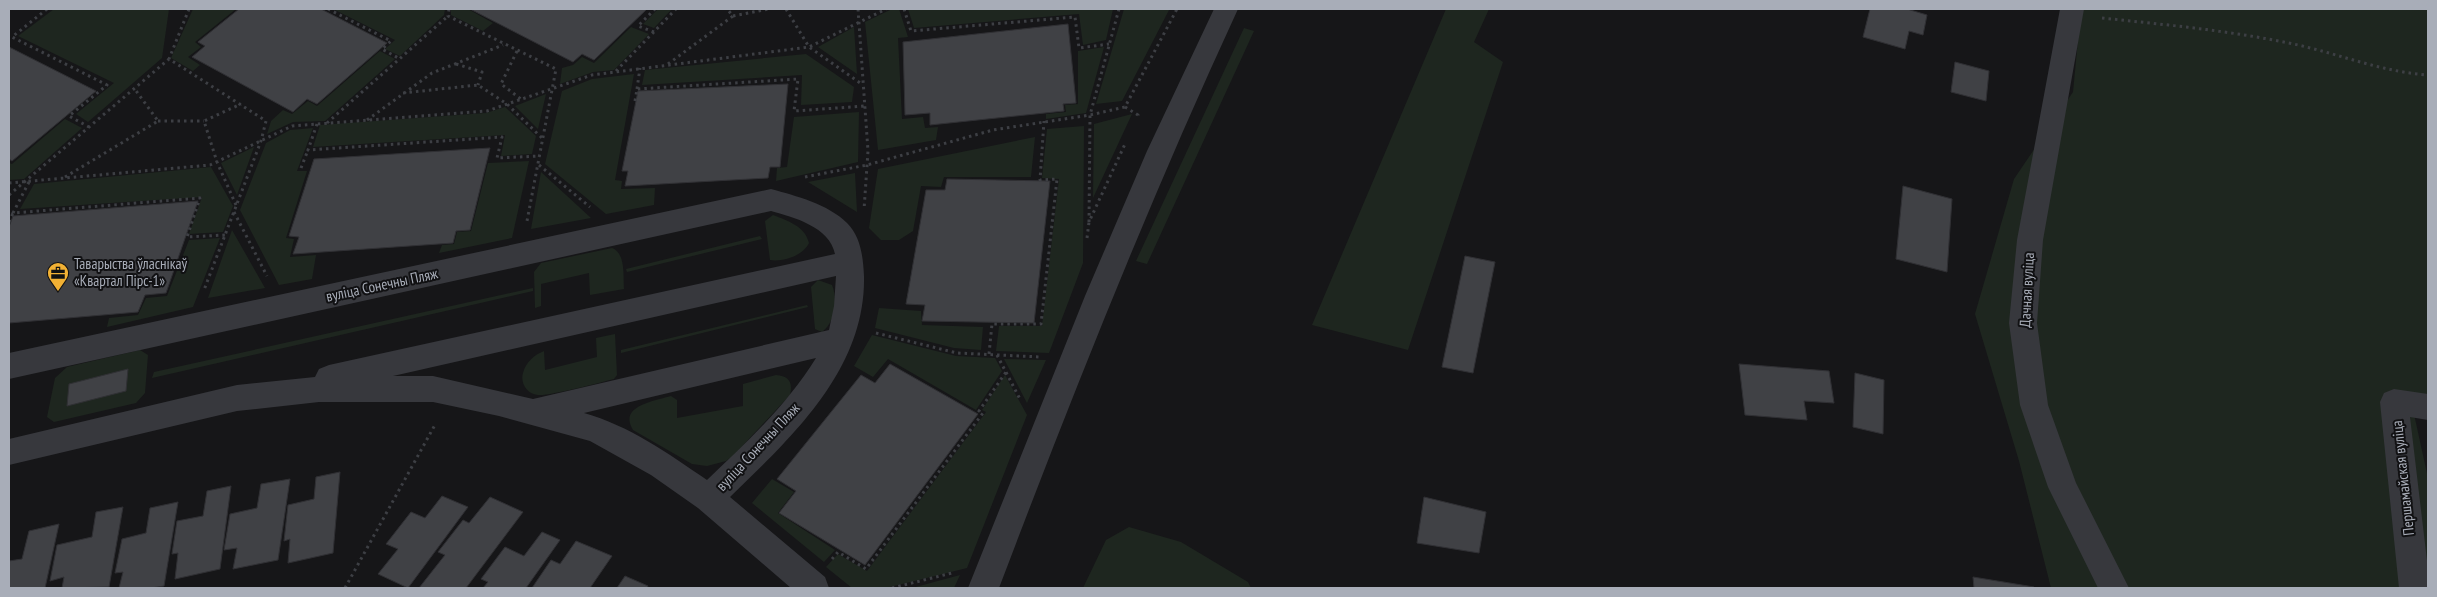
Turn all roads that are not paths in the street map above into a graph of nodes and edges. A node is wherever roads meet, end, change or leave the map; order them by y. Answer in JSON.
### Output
{"nodes":[{"id":1,"x":1226,"y":9,"type":"edge"},
{"id":2,"x":2072,"y":11,"type":"edge"},
{"id":3,"x":846,"y":251,"type":"junction"},
{"id":4,"x":840,"y":340,"type":"junction"},
{"id":5,"x":9,"y":366,"type":"edge"},
{"id":6,"x":237,"y":398,"type":"junction"},
{"id":7,"x":2428,"y":407,"type":"edge"},
{"id":8,"x":533,"y":412,"type":"junction"},
{"id":9,"x":9,"y":452,"type":"edge"},
{"id":10,"x":709,"y":498,"type":"junction"},
{"id":11,"x":814,"y":588,"type":"edge"},
{"id":12,"x":983,"y":588,"type":"edge"},
{"id":13,"x":2114,"y":588,"type":"edge"},
{"id":14,"x":2415,"y":588,"type":"edge"}],
"edges":[{"from":1,"to":12,"type":"street"},
{"from":2,"to":13,"type":"street","name":"Дачная вуліца"},
{"from":3,"to":4,"type":"street","name":"вуліца Сонечны Пляж"},
{"from":3,"to":5,"type":"street","name":"вуліца Сонечны Пляж"},
{"from":3,"to":6,"type":"street"},
{"from":4,"to":8,"type":"street"},
{"from":4,"to":10,"type":"street","name":"вуліца Сонечны Пляж"},
{"from":6,"to":8,"type":"street","name":"вуліца Сонечны Пляж"},
{"from":6,"to":9,"type":"street","name":"вуліца Сонечны Пляж"},
{"from":7,"to":14,"type":"street","name":"Першамайская вуліца"},
{"from":8,"to":10,"type":"street","name":"вуліца Сонечны Пляж"},
{"from":10,"to":11,"type":"street"}]}
